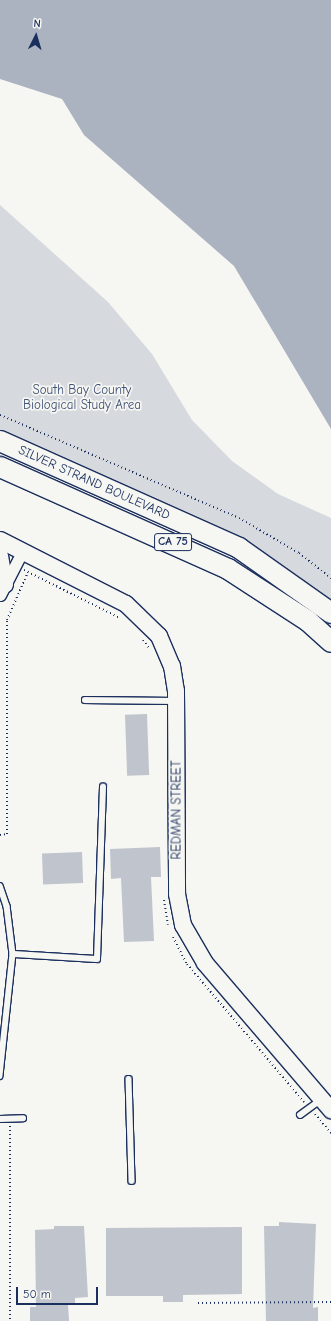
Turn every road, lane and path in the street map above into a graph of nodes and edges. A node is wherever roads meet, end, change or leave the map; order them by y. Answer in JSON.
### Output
{"nodes":[{"id":1,"x":0,"y":414,"type":"edge"},
{"id":2,"x":0,"y":441,"type":"edge"},
{"id":3,"x":0,"y":466,"type":"edge"},
{"id":4,"x":0,"y":540,"type":"edge"},
{"id":5,"x":22,"y":552,"type":"junction"},
{"id":6,"x":0,"y":556,"type":"edge"},
{"id":7,"x":28,"y":572,"type":"dead end"},
{"id":8,"x":331,"y":578,"type":"edge"},
{"id":9,"x":3,"y":590,"type":"edge"},
{"id":10,"x":331,"y":613,"type":"edge"},
{"id":11,"x":331,"y":642,"type":"edge"},
{"id":12,"x":85,"y":700,"type":"dead end"},
{"id":13,"x":176,"y":701,"type":"junction"},
{"id":14,"x":103,"y":787,"type":"dead end"},
{"id":15,"x":0,"y":835,"type":"edge"},
{"id":16,"x":0,"y":886,"type":"edge"},
{"id":17,"x":13,"y":954,"type":"junction"},
{"id":18,"x":0,"y":1076,"type":"edge"},
{"id":19,"x":129,"y":1079,"type":"dead end"},
{"id":20,"x":324,"y":1110,"type":"edge"},
{"id":21,"x":300,"y":1114,"type":"dead end"},
{"id":22,"x":23,"y":1118,"type":"dead end"},
{"id":23,"x":0,"y":1119,"type":"edge"},
{"id":24,"x":10,"y":1119,"type":"junction"},
{"id":25,"x":331,"y":1133,"type":"edge"},
{"id":26,"x":132,"y":1181,"type":"dead end"},
{"id":27,"x":331,"y":1302,"type":"edge"},
{"id":28,"x":198,"y":1303,"type":"dead end"},
{"id":29,"x":10,"y":1321,"type":"edge"}],
"edges":[{"from":1,"to":8,"type":"path"},
{"from":2,"to":10,"type":"highway","name":"SILVER STRAND BOULEVARD","number":"CA 75"},
{"from":3,"to":11,"type":"highway","name":"SILVER STRAND BOULEVARD","number":"CA 75"},
{"from":4,"to":5,"type":"street","name":"REDMAN STREET"},
{"from":5,"to":9,"type":"street"},
{"from":5,"to":13,"type":"street","name":"REDMAN STREET"},
{"from":6,"to":9,"type":"street"},
{"from":7,"to":15,"type":"path"},
{"from":12,"to":13,"type":"lane"},
{"from":13,"to":20,"type":"street","name":"REDMAN STREET"},
{"from":14,"to":17,"type":"lane"},
{"from":16,"to":17,"type":"lane"},
{"from":17,"to":18,"type":"lane"},
{"from":19,"to":26,"type":"lane"},
{"from":20,"to":21,"type":"lane"},
{"from":20,"to":25,"type":"path"},
{"from":22,"to":24,"type":"lane"},
{"from":23,"to":24,"type":"lane"},
{"from":24,"to":29,"type":"path"},
{"from":27,"to":28,"type":"path"}]}
